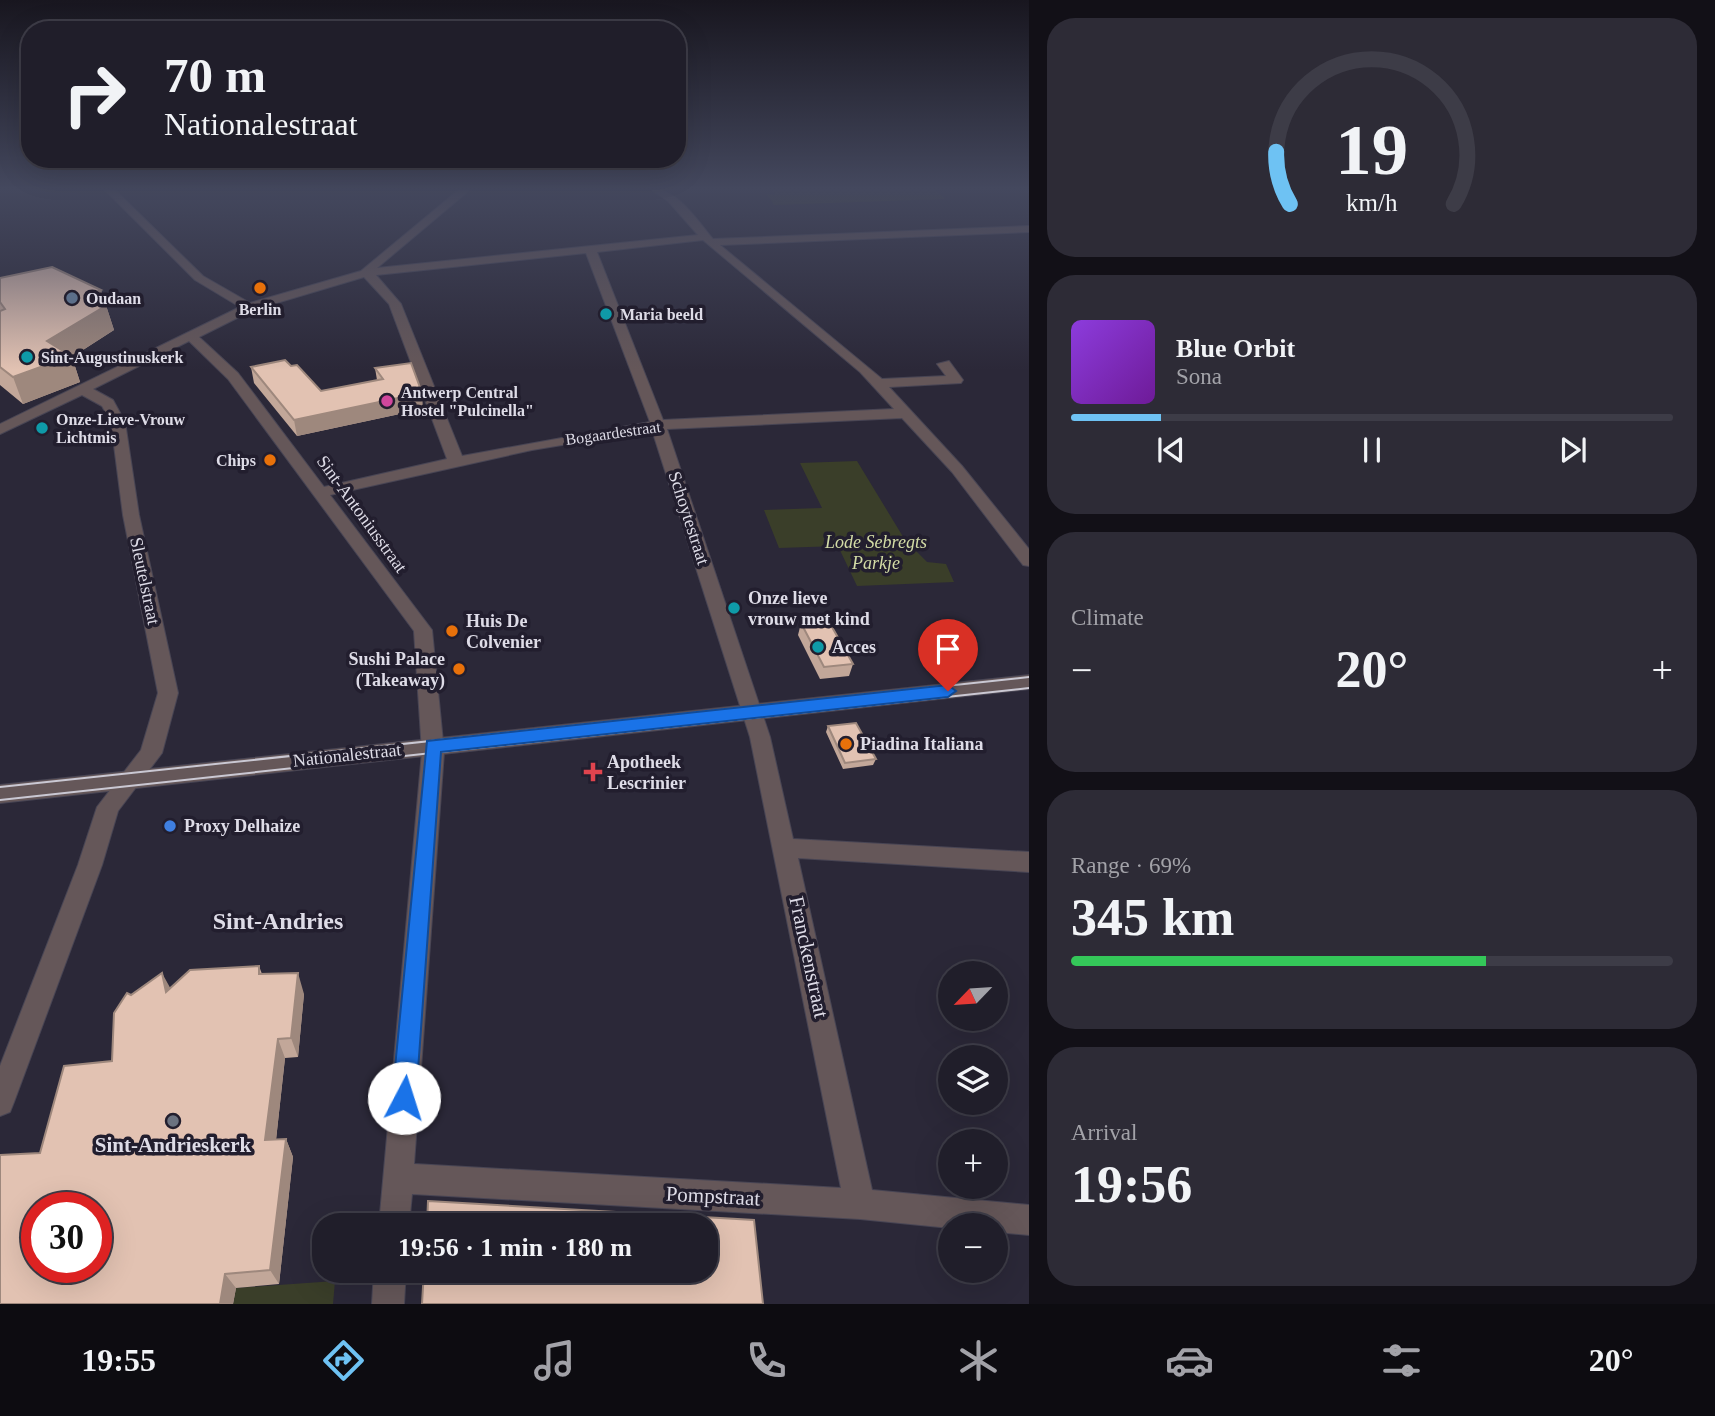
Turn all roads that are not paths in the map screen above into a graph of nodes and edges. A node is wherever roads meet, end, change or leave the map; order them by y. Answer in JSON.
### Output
{"nodes":[{"id":1,"x":590,"y":248,"type":"edge"},
{"id":2,"x":170,"y":249,"type":"edge"},
{"id":3,"x":395,"y":249,"type":"edge"},
{"id":4,"x":582,"y":249,"type":"edge"},
{"id":5,"x":719,"y":249,"type":"edge"},
{"id":6,"x":366,"y":273,"type":"junction"},
{"id":7,"x":249,"y":307,"type":"junction"},
{"id":8,"x":191,"y":336,"type":"junction"},
{"id":9,"x":944,"y":364,"type":"dead end"},
{"id":10,"x":879,"y":383,"type":"junction"},
{"id":11,"x":84,"y":390,"type":"junction"},
{"id":12,"x":908,"y":413,"type":"junction"},
{"id":13,"x":658,"y":425,"type":"junction"},
{"id":14,"x":0,"y":430,"type":"edge"},
{"id":15,"x":456,"y":461,"type":"junction"},
{"id":16,"x":323,"y":492,"type":"junction"},
{"id":17,"x":1029,"y":561,"type":"edge"},
{"id":18,"x":1029,"y":682,"type":"edge"},
{"id":19,"x":752,"y":712,"type":"junction"},
{"id":20,"x":433,"y":746,"type":"junction"},
{"id":21,"x":128,"y":779,"type":"junction"},
{"id":22,"x":0,"y":794,"type":"edge"},
{"id":23,"x":786,"y":848,"type":"junction"},
{"id":24,"x":1029,"y":862,"type":"edge"},
{"id":25,"x":0,"y":1102,"type":"edge"},
{"id":26,"x":397,"y":1178,"type":"junction"},
{"id":27,"x":860,"y":1204,"type":"junction"},
{"id":28,"x":395,"y":1213,"type":"edge"},
{"id":29,"x":1029,"y":1220,"type":"edge"},
{"id":30,"x":389,"y":1283,"type":"edge"},
{"id":31,"x":388,"y":1304,"type":"edge"}],
"edges":[{"from":1,"to":13,"type":"street","name":"Schoytestraat"},
{"from":2,"to":7,"type":"street"},
{"from":3,"to":6,"type":"street"},
{"from":4,"to":6,"type":"street"},
{"from":5,"to":10,"type":"street"},
{"from":6,"to":7,"type":"street"},
{"from":6,"to":15,"type":"street"},
{"from":7,"to":8,"type":"street"},
{"from":8,"to":11,"type":"street"},
{"from":8,"to":16,"type":"street","name":"Sint-Antoniusstraat"},
{"from":9,"to":10,"type":"street"},
{"from":10,"to":12,"type":"street"},
{"from":11,"to":14,"type":"street"},
{"from":11,"to":21,"type":"street","name":"Sleutelstraat"},
{"from":12,"to":13,"type":"street","name":"Bogaardestraat"},
{"from":12,"to":17,"type":"street"},
{"from":13,"to":15,"type":"street","name":"Bogaardestraat"},
{"from":13,"to":19,"type":"street","name":"Schoytestraat"},
{"from":15,"to":16,"type":"street","name":"Bogaardestraat"},
{"from":16,"to":20,"type":"street","name":"Sint-Antoniusstraat"},
{"from":18,"to":19,"type":"street","name":"Nationalestraat"},
{"from":19,"to":20,"type":"street","name":"Nationalestraat"},
{"from":19,"to":23,"type":"street","name":"Franckenstraat"},
{"from":20,"to":21,"type":"street","name":"Nationalestraat"},
{"from":20,"to":26,"type":"street","name":"Sint-Antoniusstraat"},
{"from":21,"to":22,"type":"street","name":"Nationalestraat"},
{"from":21,"to":25,"type":"street","name":"Sleutelstraat"},
{"from":23,"to":24,"type":"street"},
{"from":23,"to":27,"type":"street","name":"Franckenstraat"},
{"from":26,"to":27,"type":"street","name":"Pompstraat"},
{"from":26,"to":28,"type":"street","name":"Sint-Antoniusstraat"},
{"from":27,"to":29,"type":"street","name":"Pompstraat"},
{"from":30,"to":31,"type":"street"}]}
